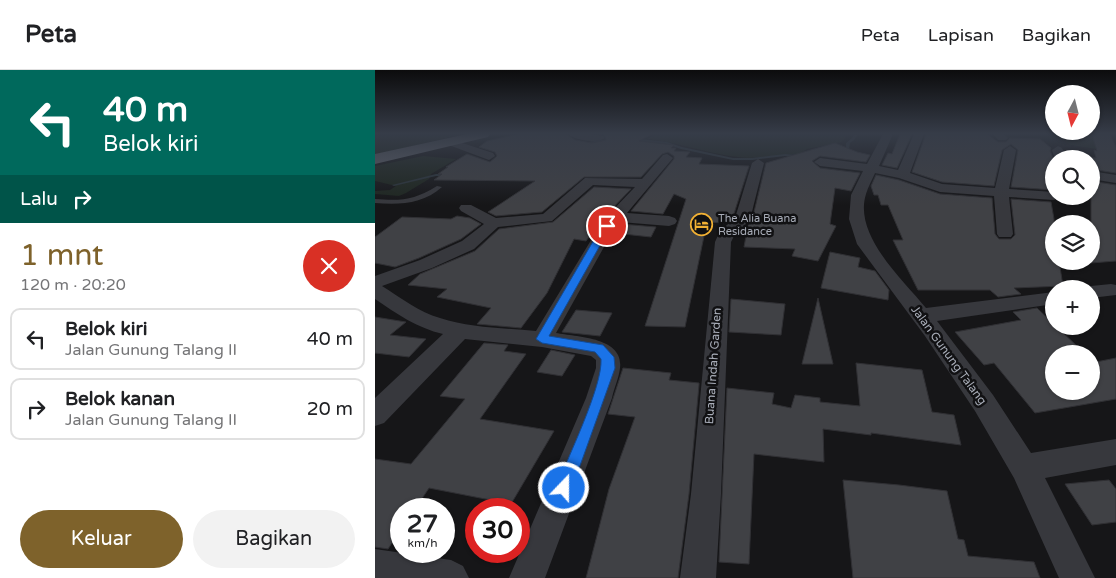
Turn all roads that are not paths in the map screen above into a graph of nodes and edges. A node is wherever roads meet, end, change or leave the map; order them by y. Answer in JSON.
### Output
{"nodes":[{"id":1,"x":667,"y":158,"type":"dead end"},
{"id":2,"x":876,"y":158,"type":"edge"},
{"id":3,"x":910,"y":158,"type":"edge"},
{"id":4,"x":1008,"y":158,"type":"edge"},
{"id":5,"x":820,"y":162,"type":"dead end"},
{"id":6,"x":757,"y":163,"type":"dead end"},
{"id":7,"x":871,"y":168,"type":"junction"},
{"id":8,"x":903,"y":175,"type":"junction"},
{"id":9,"x":1100,"y":176,"type":"edge"},
{"id":10,"x":1116,"y":179,"type":"edge"},
{"id":11,"x":645,"y":183,"type":"junction"},
{"id":12,"x":439,"y":187,"type":"dead end"},
{"id":13,"x":1001,"y":193,"type":"junction"},
{"id":14,"x":1045,"y":195,"type":"edge"},
{"id":15,"x":375,"y":201,"type":"edge"},
{"id":16,"x":466,"y":208,"type":"dead end"},
{"id":17,"x":614,"y":217,"type":"junction"},
{"id":18,"x":669,"y":221,"type":"dead end"},
{"id":19,"x":494,"y":223,"type":"junction"},
{"id":20,"x":1005,"y":234,"type":"dead end"},
{"id":21,"x":381,"y":276,"type":"edge"},
{"id":22,"x":375,"y":290,"type":"edge"},
{"id":23,"x":1111,"y":290,"type":"dead end"},
{"id":24,"x":1100,"y":291,"type":"edge"},
{"id":25,"x":1045,"y":299,"type":"edge"},
{"id":26,"x":921,"y":316,"type":"junction"},
{"id":27,"x":460,"y":331,"type":"junction"},
{"id":28,"x":542,"y":339,"type":"junction"},
{"id":29,"x":375,"y":415,"type":"edge"},
{"id":30,"x":1116,"y":452,"type":"edge"},
{"id":31,"x":1024,"y":468,"type":"junction"},
{"id":32,"x":375,"y":566,"type":"edge"},
{"id":33,"x":451,"y":578,"type":"edge"},
{"id":34,"x":527,"y":578,"type":"edge"},
{"id":35,"x":698,"y":578,"type":"edge"},
{"id":36,"x":1077,"y":578,"type":"edge"}],
"edges":[{"from":1,"to":11,"type":"street"},
{"from":2,"to":7,"type":"street","name":"Jalan Gunung Talang"},
{"from":3,"to":8,"type":"street"},
{"from":4,"to":13,"type":"street"},
{"from":5,"to":7,"type":"street"},
{"from":6,"to":35,"type":"street","name":"Buana Indah Garden"},
{"from":7,"to":8,"type":"street"},
{"from":7,"to":26,"type":"street","name":"Jalan Gunung Talang"},
{"from":8,"to":13,"type":"street"},
{"from":9,"to":10,"type":"street"},
{"from":11,"to":17,"type":"street"},
{"from":11,"to":19,"type":"street"},
{"from":12,"to":15,"type":"lane"},
{"from":13,"to":14,"type":"street"},
{"from":13,"to":20,"type":"street"},
{"from":16,"to":19,"type":"street"},
{"from":17,"to":18,"type":"street"},
{"from":17,"to":28,"type":"street"},
{"from":19,"to":21,"type":"street"},
{"from":22,"to":27,"type":"street"},
{"from":23,"to":24,"type":"street"},
{"from":25,"to":26,"type":"street"},
{"from":26,"to":31,"type":"street","name":"Jalan Gunung Talang"},
{"from":27,"to":28,"type":"street"},
{"from":27,"to":29,"type":"street"},
{"from":28,"to":34,"type":"street"},
{"from":30,"to":31,"type":"street"},
{"from":31,"to":36,"type":"street","name":"Jalan Gunung Talang"},
{"from":32,"to":33,"type":"street"}]}
